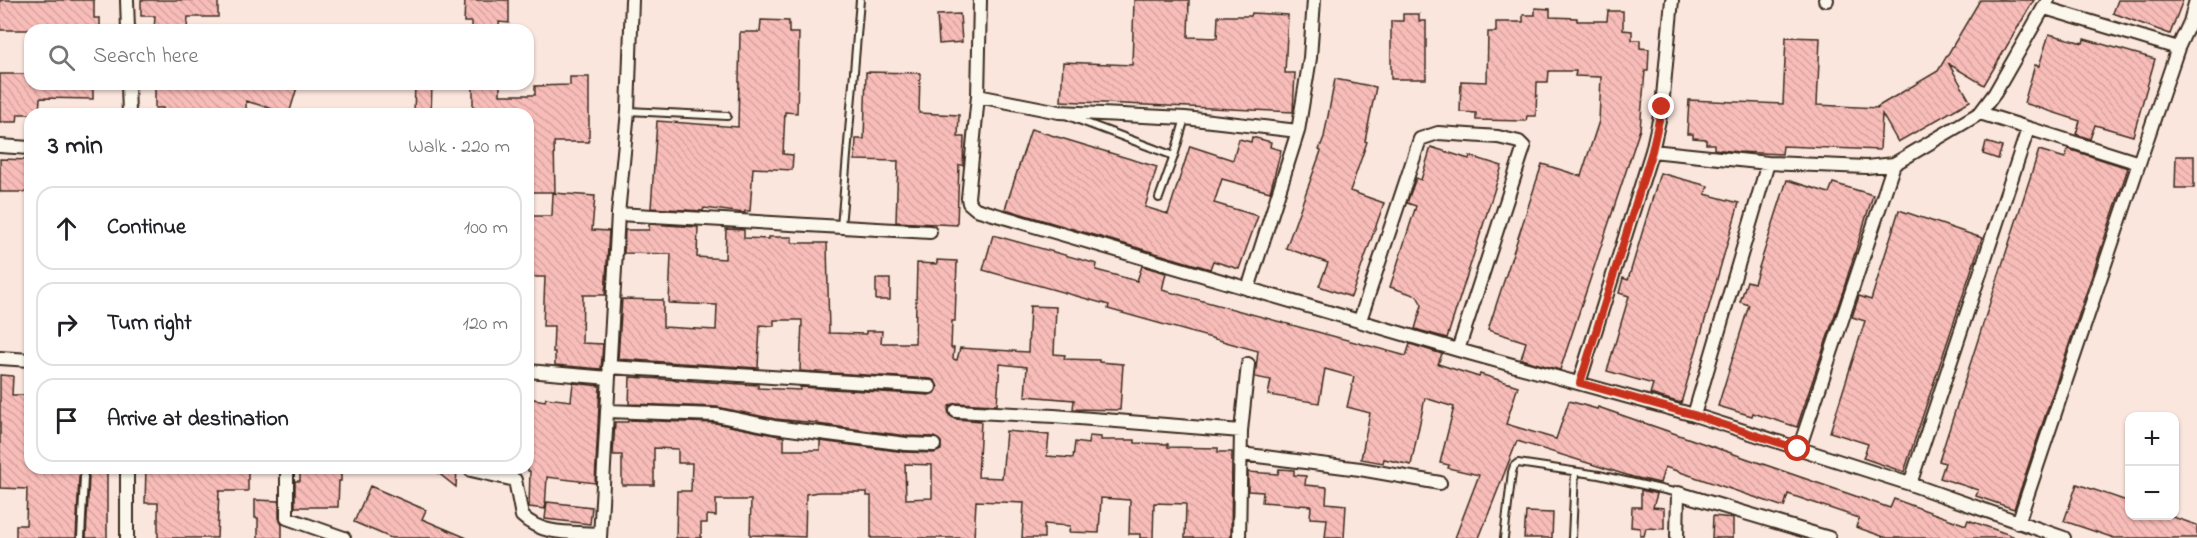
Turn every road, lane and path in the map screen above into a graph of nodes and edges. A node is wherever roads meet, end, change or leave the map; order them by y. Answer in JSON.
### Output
{"nodes":[{"id":1,"x":127,"y":0,"type":"edge"},
{"id":2,"x":632,"y":0,"type":"edge"},
{"id":3,"x":860,"y":0,"type":"edge"},
{"id":4,"x":980,"y":0,"type":"edge"},
{"id":5,"x":1314,"y":0,"type":"edge"},
{"id":6,"x":1672,"y":0,"type":"edge"},
{"id":7,"x":2196,"y":0,"type":"edge"},
{"id":8,"x":2047,"y":4,"type":"edge"},
{"id":9,"x":2194,"y":22,"type":"edge"},
{"id":10,"x":128,"y":24,"type":"edge"},
{"id":11,"x":2178,"y":48,"type":"junction"},
{"id":12,"x":128,"y":90,"type":"edge"},
{"id":13,"x":978,"y":96,"type":"junction"},
{"id":14,"x":129,"y":108,"type":"edge"},
{"id":15,"x":628,"y":111,"type":"junction"},
{"id":16,"x":1059,"y":112,"type":"junction"},
{"id":17,"x":1980,"y":113,"type":"junction"},
{"id":18,"x":727,"y":116,"type":"dead end"},
{"id":19,"x":1185,"y":118,"type":"junction"},
{"id":20,"x":2028,"y":129,"type":"junction"},
{"id":21,"x":1298,"y":131,"type":"junction"},
{"id":22,"x":0,"y":146,"type":"edge"},
{"id":23,"x":24,"y":148,"type":"edge"},
{"id":24,"x":1652,"y":151,"type":"junction"},
{"id":25,"x":1174,"y":156,"type":"junction"},
{"id":26,"x":1768,"y":163,"type":"junction"},
{"id":27,"x":2139,"y":163,"type":"junction"},
{"id":28,"x":1894,"y":164,"type":"junction"},
{"id":29,"x":1159,"y":198,"type":"dead end"},
{"id":30,"x":618,"y":214,"type":"junction"},
{"id":31,"x":841,"y":227,"type":"junction"},
{"id":32,"x":930,"y":232,"type":"dead end"},
{"id":33,"x":1248,"y":289,"type":"junction"},
{"id":34,"x":1360,"y":320,"type":"junction"},
{"id":35,"x":1458,"y":350,"type":"junction"},
{"id":36,"x":0,"y":358,"type":"edge"},
{"id":37,"x":24,"y":360,"type":"edge"},
{"id":38,"x":1248,"y":364,"type":"dead end"},
{"id":39,"x":534,"y":371,"type":"edge"},
{"id":40,"x":609,"y":373,"type":"junction"},
{"id":41,"x":1580,"y":383,"type":"junction"},
{"id":42,"x":930,"y":387,"type":"dead end"},
{"id":43,"x":608,"y":411,"type":"junction"},
{"id":44,"x":956,"y":411,"type":"dead end"},
{"id":45,"x":1694,"y":415,"type":"junction"},
{"id":46,"x":1241,"y":431,"type":"junction"},
{"id":47,"x":934,"y":445,"type":"dead end"},
{"id":48,"x":1798,"y":449,"type":"junction"},
{"id":49,"x":1241,"y":454,"type":"junction"},
{"id":50,"x":1575,"y":472,"type":"junction"},
{"id":51,"x":127,"y":474,"type":"edge"},
{"id":52,"x":287,"y":474,"type":"edge"},
{"id":53,"x":489,"y":474,"type":"edge"},
{"id":54,"x":84,"y":477,"type":"dead end"},
{"id":55,"x":1440,"y":483,"type":"dead end"},
{"id":56,"x":1910,"y":484,"type":"junction"},
{"id":57,"x":1678,"y":493,"type":"junction"},
{"id":58,"x":2018,"y":523,"type":"junction"},
{"id":59,"x":599,"y":536,"type":"edge"},
{"id":60,"x":81,"y":538,"type":"edge"},
{"id":61,"x":127,"y":538,"type":"edge"},
{"id":62,"x":344,"y":538,"type":"edge"},
{"id":63,"x":1239,"y":538,"type":"edge"},
{"id":64,"x":1504,"y":538,"type":"edge"},
{"id":65,"x":1572,"y":538,"type":"edge"},
{"id":66,"x":1677,"y":538,"type":"edge"},
{"id":67,"x":1829,"y":538,"type":"edge"},
{"id":68,"x":2064,"y":538,"type":"edge"}],
"edges":[{"from":1,"to":10,"type":"street"},
{"from":2,"to":15,"type":"street"},
{"from":3,"to":31,"type":"lane"},
{"from":4,"to":13,"type":"street"},
{"from":5,"to":21,"type":"street"},
{"from":6,"to":24,"type":"street"},
{"from":7,"to":9,"type":"street"},
{"from":8,"to":11,"type":"street"},
{"from":8,"to":17,"type":"street"},
{"from":9,"to":11,"type":"street"},
{"from":11,"to":27,"type":"street"},
{"from":12,"to":14,"type":"street"},
{"from":13,"to":16,"type":"street"},
{"from":13,"to":33,"type":"street"},
{"from":15,"to":18,"type":"lane"},
{"from":15,"to":30,"type":"street"},
{"from":16,"to":19,"type":"street"},
{"from":16,"to":25,"type":"lane"},
{"from":17,"to":20,"type":"street"},
{"from":17,"to":28,"type":"street"},
{"from":19,"to":21,"type":"street"},
{"from":19,"to":25,"type":"lane"},
{"from":20,"to":27,"type":"street"},
{"from":20,"to":56,"type":"street"},
{"from":21,"to":33,"type":"street"},
{"from":22,"to":23,"type":"street"},
{"from":24,"to":26,"type":"street"},
{"from":24,"to":41,"type":"street"},
{"from":25,"to":29,"type":"lane"},
{"from":26,"to":28,"type":"street"},
{"from":26,"to":45,"type":"street"},
{"from":27,"to":58,"type":"street"},
{"from":28,"to":48,"type":"street"},
{"from":30,"to":31,"type":"street"},
{"from":30,"to":40,"type":"street"},
{"from":31,"to":32,"type":"street"},
{"from":33,"to":34,"type":"street"},
{"from":34,"to":35,"type":"street"},
{"from":34,"to":35,"type":"street"},
{"from":35,"to":41,"type":"street"},
{"from":36,"to":37,"type":"street"},
{"from":38,"to":46,"type":"street"},
{"from":39,"to":40,"type":"street"},
{"from":40,"to":42,"type":"street"},
{"from":40,"to":43,"type":"street"},
{"from":41,"to":45,"type":"street"},
{"from":43,"to":47,"type":"street"},
{"from":43,"to":59,"type":"street"},
{"from":44,"to":46,"type":"street"},
{"from":45,"to":48,"type":"street"},
{"from":46,"to":49,"type":"street"},
{"from":48,"to":56,"type":"street"},
{"from":49,"to":55,"type":"street"},
{"from":49,"to":63,"type":"street"},
{"from":50,"to":57,"type":"lane"},
{"from":50,"to":64,"type":"lane"},
{"from":50,"to":65,"type":"lane"},
{"from":51,"to":61,"type":"street"},
{"from":52,"to":62,"type":"street"},
{"from":53,"to":59,"type":"street"},
{"from":54,"to":60,"type":"lane"},
{"from":56,"to":58,"type":"street"},
{"from":57,"to":66,"type":"street"},
{"from":57,"to":67,"type":"street"},
{"from":58,"to":68,"type":"street"}]}
